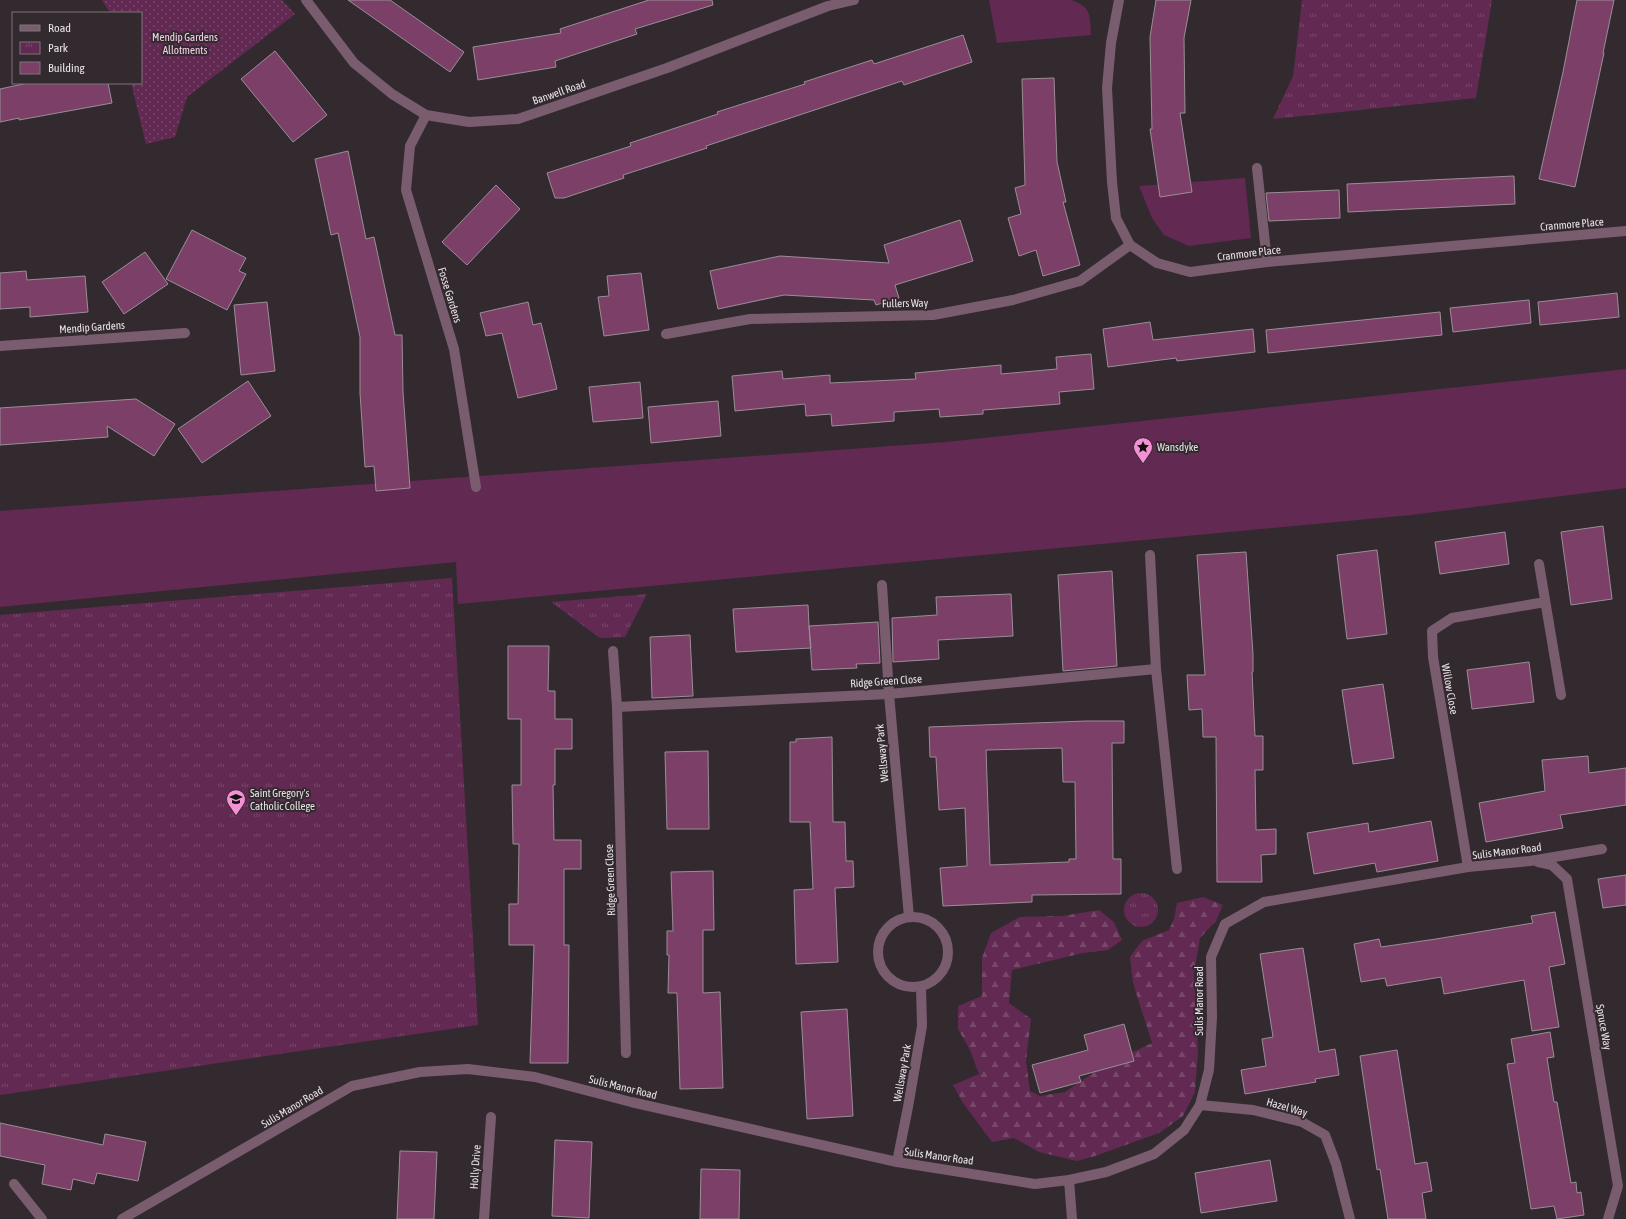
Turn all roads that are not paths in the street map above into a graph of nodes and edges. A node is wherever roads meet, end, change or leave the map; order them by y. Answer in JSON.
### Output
{"nodes":[{"id":1,"x":306,"y":0,"type":"edge"},
{"id":2,"x":854,"y":0,"type":"edge"},
{"id":3,"x":1119,"y":0,"type":"edge"},
{"id":4,"x":426,"y":114,"type":"junction"},
{"id":5,"x":1257,"y":168,"type":"dead end"},
{"id":6,"x":1626,"y":232,"type":"edge"},
{"id":7,"x":1130,"y":245,"type":"junction"},
{"id":8,"x":1267,"y":262,"type":"junction"},
{"id":9,"x":185,"y":333,"type":"dead end"},
{"id":10,"x":666,"y":334,"type":"dead end"},
{"id":11,"x":0,"y":346,"type":"edge"},
{"id":12,"x":476,"y":487,"type":"dead end"},
{"id":13,"x":1150,"y":555,"type":"dead end"},
{"id":14,"x":1539,"y":564,"type":"dead end"},
{"id":15,"x":882,"y":585,"type":"dead end"},
{"id":16,"x":1545,"y":602,"type":"junction"},
{"id":17,"x":613,"y":651,"type":"dead end"},
{"id":18,"x":1156,"y":668,"type":"junction"},
{"id":19,"x":889,"y":694,"type":"junction"},
{"id":20,"x":1561,"y":695,"type":"dead end"},
{"id":21,"x":617,"y":707,"type":"junction"},
{"id":22,"x":1602,"y":849,"type":"dead end"},
{"id":23,"x":1530,"y":861,"type":"junction"},
{"id":24,"x":1468,"y":867,"type":"junction"},
{"id":25,"x":1176,"y":869,"type":"dead end"},
{"id":26,"x":909,"y":917,"type":"junction"},
{"id":27,"x":921,"y":986,"type":"junction"},
{"id":28,"x":626,"y":1053,"type":"dead end"},
{"id":29,"x":1200,"y":1104,"type":"junction"},
{"id":30,"x":491,"y":1117,"type":"dead end"},
{"id":31,"x":897,"y":1162,"type":"junction"},
{"id":32,"x":1069,"y":1180,"type":"junction"},
{"id":33,"x":14,"y":1184,"type":"dead end"},
{"id":34,"x":42,"y":1219,"type":"edge"},
{"id":35,"x":122,"y":1219,"type":"edge"},
{"id":36,"x":484,"y":1219,"type":"edge"},
{"id":37,"x":1072,"y":1219,"type":"edge"},
{"id":38,"x":1350,"y":1219,"type":"edge"},
{"id":39,"x":1608,"y":1219,"type":"edge"}],
"edges":[{"from":1,"to":4,"type":"street","name":"Banwell Road"},
{"from":2,"to":4,"type":"street","name":"Banwell Road"},
{"from":3,"to":7,"type":"street","name":"Cranmore Place"},
{"from":4,"to":12,"type":"street","name":"Fosse Gardens"},
{"from":5,"to":8,"type":"street"},
{"from":6,"to":8,"type":"street","name":"Cranmore Place"},
{"from":7,"to":8,"type":"street","name":"Cranmore Place"},
{"from":7,"to":10,"type":"street","name":"Fullers Way"},
{"from":9,"to":11,"type":"street","name":"Mendip Gardens"},
{"from":13,"to":18,"type":"street"},
{"from":14,"to":16,"type":"street"},
{"from":15,"to":19,"type":"street","name":"Wellsway Park"},
{"from":16,"to":20,"type":"street"},
{"from":16,"to":24,"type":"street","name":"Willow Close"},
{"from":17,"to":21,"type":"street","name":"Ridge Green Close"},
{"from":18,"to":19,"type":"street","name":"Ridge Green Close"},
{"from":18,"to":25,"type":"street"},
{"from":19,"to":21,"type":"street","name":"Ridge Green Close"},
{"from":19,"to":26,"type":"street","name":"Wellsway Park"},
{"from":21,"to":28,"type":"street","name":"Ridge Green Close"},
{"from":22,"to":23,"type":"street","name":"Sulis Manor Road"},
{"from":23,"to":24,"type":"street","name":"Sulis Manor Road"},
{"from":23,"to":39,"type":"street","name":"Spruce Way"},
{"from":24,"to":29,"type":"street","name":"Sulis Manor Road"},
{"from":26,"to":27,"type":"street"},
{"from":26,"to":27,"type":"street"},
{"from":27,"to":31,"type":"street","name":"Wellsway Park"},
{"from":29,"to":32,"type":"street","name":"Sulis Manor Road"},
{"from":29,"to":38,"type":"street","name":"Hazel Way"},
{"from":30,"to":36,"type":"street","name":"Holly Drive"},
{"from":31,"to":32,"type":"street","name":"Sulis Manor Road"},
{"from":31,"to":35,"type":"street","name":"Sulis Manor Road"},
{"from":32,"to":37,"type":"street"},
{"from":33,"to":34,"type":"street"}]}
